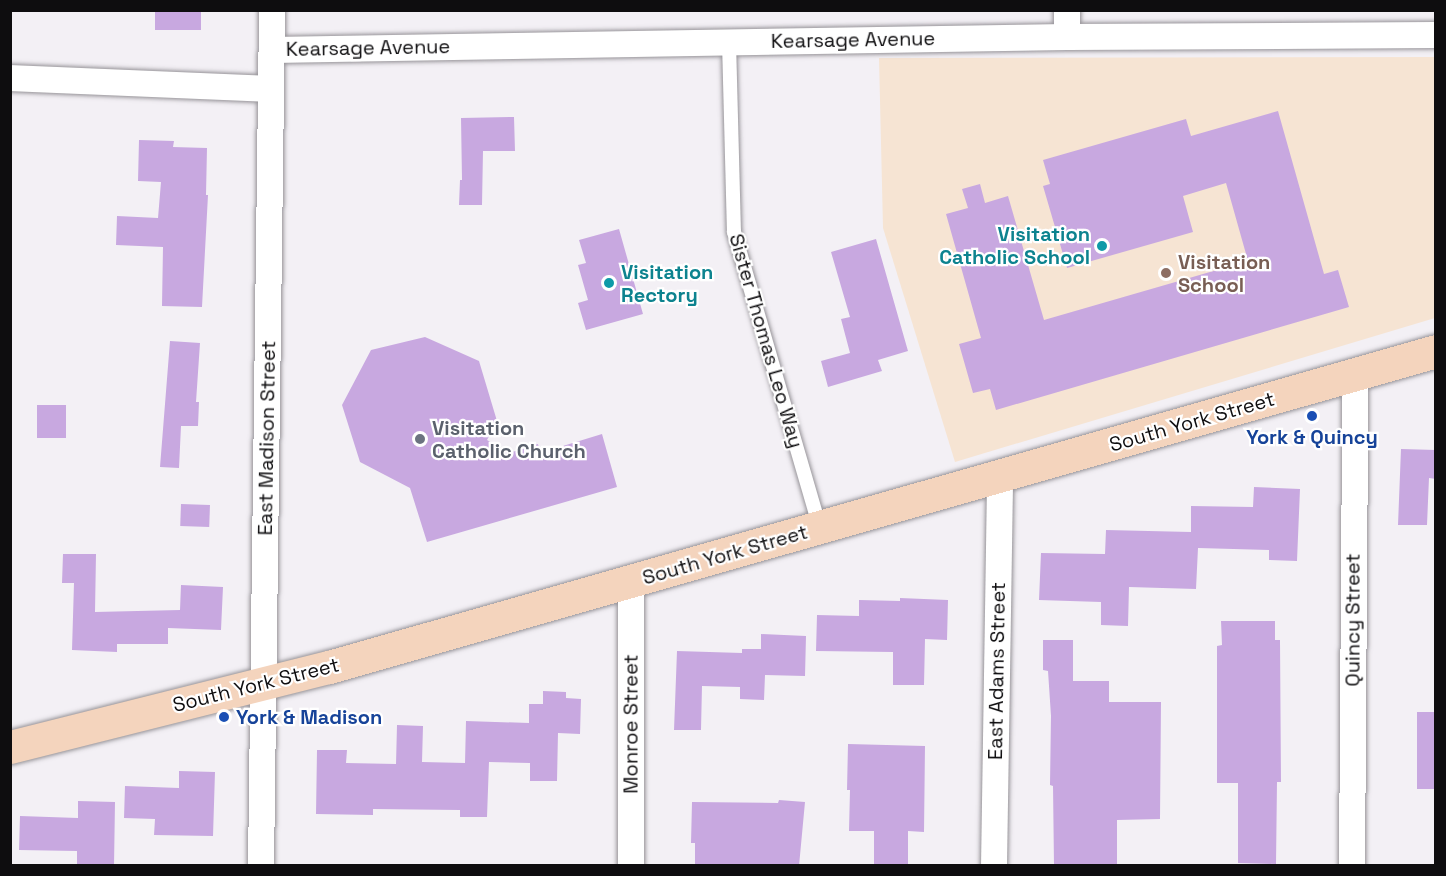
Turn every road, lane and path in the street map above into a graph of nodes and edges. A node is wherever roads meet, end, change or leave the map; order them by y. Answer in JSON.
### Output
{"nodes":[{"id":1,"x":272,"y":10,"type":"edge"},
{"id":2,"x":1067,"y":10,"type":"edge"},
{"id":3,"x":1436,"y":35,"type":"edge"},
{"id":4,"x":1067,"y":37,"type":"junction"},
{"id":5,"x":729,"y":42,"type":"junction"},
{"id":6,"x":272,"y":50,"type":"junction"},
{"id":7,"x":10,"y":78,"type":"edge"},
{"id":8,"x":271,"y":89,"type":"junction"},
{"id":9,"x":1436,"y":351,"type":"edge"},
{"id":10,"x":1355,"y":375,"type":"junction"},
{"id":11,"x":1000,"y":477,"type":"junction"},
{"id":12,"x":820,"y":528,"type":"junction"},
{"id":13,"x":631,"y":582,"type":"junction"},
{"id":14,"x":264,"y":683,"type":"junction"},
{"id":15,"x":10,"y":747,"type":"edge"},
{"id":16,"x":261,"y":866,"type":"edge"},
{"id":17,"x":631,"y":866,"type":"edge"},
{"id":18,"x":994,"y":866,"type":"edge"},
{"id":19,"x":1352,"y":866,"type":"edge"}],
"edges":[{"from":1,"to":6,"type":"street","name":"East Madison Street"},
{"from":2,"to":4,"type":"street"},
{"from":3,"to":4,"type":"street","name":"Kearsage Avenue"},
{"from":4,"to":5,"type":"street","name":"Kearsage Avenue"},
{"from":5,"to":6,"type":"street","name":"Kearsage Avenue"},
{"from":5,"to":12,"type":"lane","name":"Sister Thomas Leo Way"},
{"from":6,"to":8,"type":"street","name":"East Madison Street"},
{"from":7,"to":8,"type":"street"},
{"from":8,"to":14,"type":"street","name":"East Madison Street"},
{"from":9,"to":10,"type":"main road","name":"South York Street"},
{"from":10,"to":11,"type":"main road","name":"South York Street"},
{"from":10,"to":19,"type":"street","name":"Quincy Street"},
{"from":11,"to":12,"type":"main road","name":"South York Street"},
{"from":11,"to":18,"type":"street","name":"East Adams Street"},
{"from":12,"to":13,"type":"main road","name":"South York Street"},
{"from":13,"to":14,"type":"main road","name":"South York Street"},
{"from":13,"to":17,"type":"street","name":"Monroe Street"},
{"from":14,"to":15,"type":"main road","name":"South York Street"},
{"from":14,"to":16,"type":"street","name":"East Madison Street"}]}
